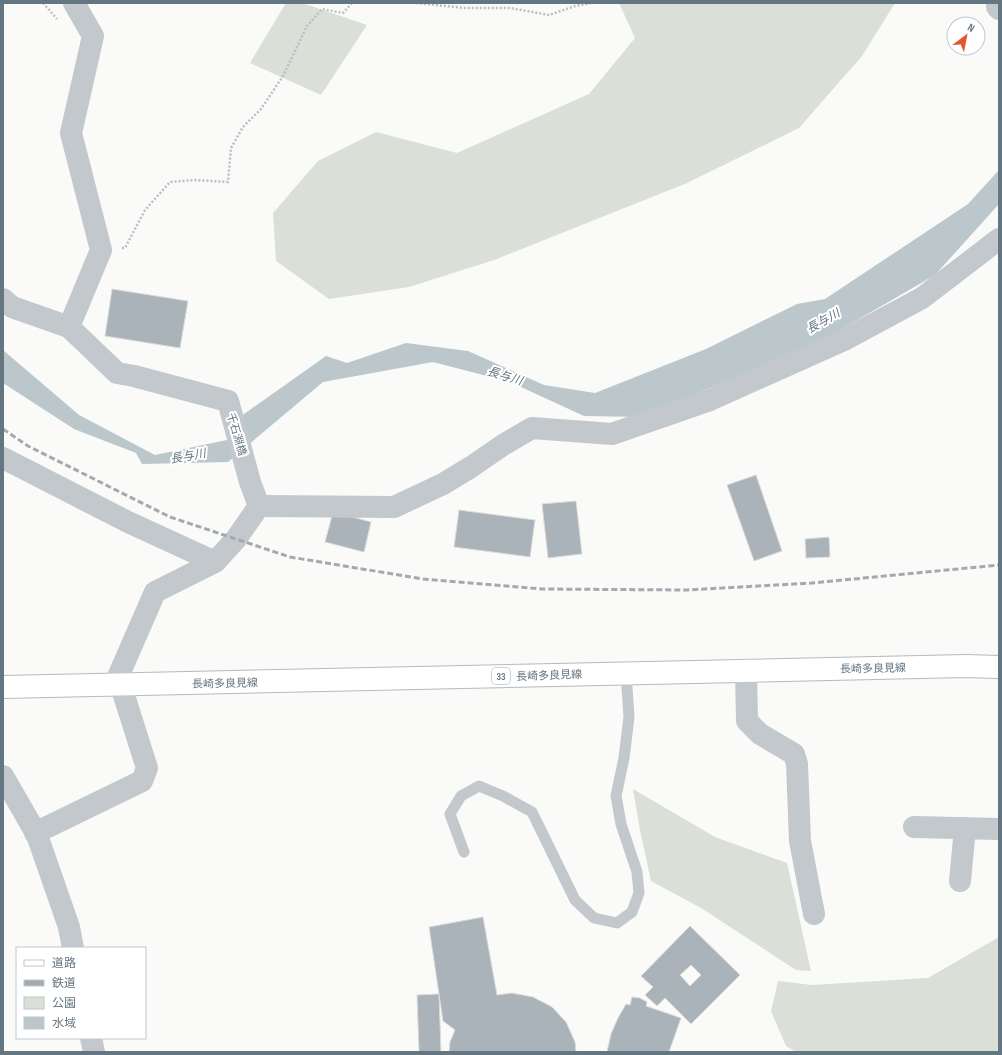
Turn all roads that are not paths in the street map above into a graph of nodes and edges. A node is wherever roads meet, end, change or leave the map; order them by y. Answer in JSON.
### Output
{"nodes":[{"id":1,"x":74,"y":3,"type":"edge"},
{"id":2,"x":998,"y":3,"type":"edge"},
{"id":3,"x":999,"y":9,"type":"edge"},
{"id":4,"x":999,"y":239,"type":"edge"},
{"id":5,"x":3,"y":299,"type":"edge"},
{"id":6,"x":69,"y":327,"type":"junction"},
{"id":7,"x":3,"y":458,"type":"edge"},
{"id":8,"x":259,"y":506,"type":"junction"},
{"id":9,"x":215,"y":562,"type":"junction"},
{"id":10,"x":999,"y":667,"type":"edge"},
{"id":11,"x":746,"y":670,"type":"junction"},
{"id":12,"x":626,"y":673,"type":"junction"},
{"id":13,"x":117,"y":686,"type":"junction"},
{"id":14,"x":3,"y":687,"type":"edge"},
{"id":15,"x":3,"y":776,"type":"edge"},
{"id":16,"x":914,"y":826,"type":"dead end"},
{"id":17,"x":965,"y":828,"type":"junction"},
{"id":18,"x":999,"y":829,"type":"edge"},
{"id":19,"x":35,"y":833,"type":"junction"},
{"id":20,"x":464,"y":852,"type":"dead end"},
{"id":21,"x":960,"y":881,"type":"dead end"},
{"id":22,"x":814,"y":914,"type":"dead end"},
{"id":23,"x":73,"y":947,"type":"edge"},
{"id":24,"x":91,"y":1039,"type":"edge"},
{"id":25,"x":94,"y":1052,"type":"edge"}],
"edges":[{"from":1,"to":6,"type":"street"},
{"from":2,"to":3,"type":"street"},
{"from":4,"to":8,"type":"street"},
{"from":5,"to":6,"type":"street"},
{"from":6,"to":8,"type":"street","name":"千石淵橋"},
{"from":7,"to":9,"type":"street"},
{"from":8,"to":9,"type":"street"},
{"from":9,"to":13,"type":"street"},
{"from":10,"to":11,"type":"main road","name":"長崎多良見線","number":"33"},
{"from":11,"to":12,"type":"main road","name":"長崎多良見線","number":"33"},
{"from":11,"to":22,"type":"street"},
{"from":12,"to":13,"type":"main road","name":"長崎多良見線","number":"33"},
{"from":12,"to":20,"type":"lane"},
{"from":13,"to":14,"type":"main road","name":"長崎多良見線","number":"33"},
{"from":13,"to":19,"type":"street"},
{"from":15,"to":19,"type":"street"},
{"from":16,"to":17,"type":"street"},
{"from":17,"to":18,"type":"street"},
{"from":17,"to":21,"type":"street"},
{"from":19,"to":23,"type":"street"},
{"from":24,"to":25,"type":"street"}]}
